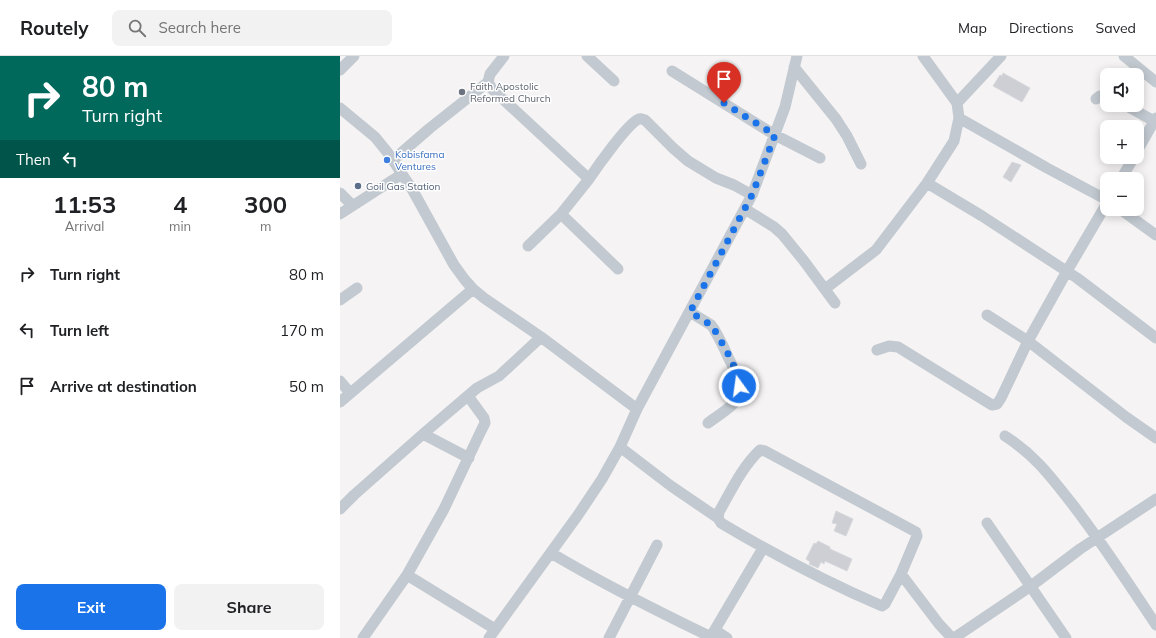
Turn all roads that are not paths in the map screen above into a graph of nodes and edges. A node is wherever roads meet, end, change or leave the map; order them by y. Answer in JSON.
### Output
{"nodes":[{"id":1,"x":354,"y":56,"type":"edge"},
{"id":2,"x":504,"y":56,"type":"edge"},
{"id":3,"x":587,"y":56,"type":"edge"},
{"id":4,"x":797,"y":56,"type":"edge"},
{"id":5,"x":923,"y":56,"type":"edge"},
{"id":6,"x":1001,"y":56,"type":"edge"},
{"id":7,"x":1124,"y":56,"type":"edge"},
{"id":8,"x":794,"y":67,"type":"junction"},
{"id":9,"x":340,"y":70,"type":"edge"},
{"id":10,"x":672,"y":71,"type":"dead end"},
{"id":11,"x":614,"y":80,"type":"dead end"},
{"id":12,"x":488,"y":82,"type":"junction"},
{"id":13,"x":1156,"y":82,"type":"edge"},
{"id":14,"x":957,"y":103,"type":"junction"},
{"id":15,"x":340,"y":108,"type":"edge"},
{"id":16,"x":1139,"y":112,"type":"edge"},
{"id":17,"x":959,"y":118,"type":"junction"},
{"id":18,"x":1155,"y":120,"type":"edge"},
{"id":19,"x":775,"y":135,"type":"junction"},
{"id":20,"x":1144,"y":139,"type":"edge"},
{"id":21,"x":820,"y":158,"type":"dead end"},
{"id":22,"x":393,"y":160,"type":"junction"},
{"id":23,"x":861,"y":164,"type":"dead end"},
{"id":24,"x":402,"y":174,"type":"junction"},
{"id":25,"x":589,"y":178,"type":"junction"},
{"id":26,"x":927,"y":183,"type":"junction"},
{"id":27,"x":340,"y":193,"type":"edge"},
{"id":28,"x":752,"y":195,"type":"junction"},
{"id":29,"x":1100,"y":196,"type":"edge"},
{"id":30,"x":352,"y":205,"type":"junction"},
{"id":31,"x":745,"y":209,"type":"junction"},
{"id":32,"x":340,"y":214,"type":"edge"},
{"id":33,"x":561,"y":214,"type":"junction"},
{"id":34,"x":1100,"y":216,"type":"edge"},
{"id":35,"x":1130,"y":216,"type":"edge"},
{"id":36,"x":1156,"y":235,"type":"edge"},
{"id":37,"x":528,"y":246,"type":"dead end"},
{"id":38,"x":618,"y":269,"type":"dead end"},
{"id":39,"x":1067,"y":271,"type":"junction"},
{"id":40,"x":357,"y":288,"type":"dead end"},
{"id":41,"x":473,"y":289,"type":"junction"},
{"id":42,"x":825,"y":289,"type":"junction"},
{"id":43,"x":340,"y":300,"type":"edge"},
{"id":44,"x":834,"y":303,"type":"dead end"},
{"id":45,"x":690,"y":312,"type":"junction"},
{"id":46,"x":987,"y":315,"type":"dead end"},
{"id":47,"x":541,"y":338,"type":"junction"},
{"id":48,"x":1156,"y":338,"type":"edge"},
{"id":49,"x":1028,"y":341,"type":"junction"},
{"id":50,"x":877,"y":350,"type":"dead end"},
{"id":51,"x":340,"y":381,"type":"edge"},
{"id":52,"x":350,"y":393,"type":"junction"},
{"id":53,"x":468,"y":396,"type":"junction"},
{"id":54,"x":340,"y":402,"type":"edge"},
{"id":55,"x":637,"y":409,"type":"junction"},
{"id":56,"x":708,"y":423,"type":"dead end"},
{"id":57,"x":423,"y":434,"type":"junction"},
{"id":58,"x":1005,"y":436,"type":"dead end"},
{"id":59,"x":1156,"y":438,"type":"edge"},
{"id":60,"x":620,"y":447,"type":"junction"},
{"id":61,"x":469,"y":458,"type":"junction"},
{"id":62,"x":1156,"y":500,"type":"edge"},
{"id":63,"x":340,"y":509,"type":"edge"},
{"id":64,"x":718,"y":518,"type":"junction"},
{"id":65,"x":986,"y":523,"type":"dead end"},
{"id":66,"x":1098,"y":537,"type":"junction"},
{"id":67,"x":658,"y":545,"type":"dead end"},
{"id":68,"x":763,"y":548,"type":"junction"},
{"id":69,"x":551,"y":553,"type":"junction"},
{"id":70,"x":901,"y":574,"type":"junction"},
{"id":71,"x":407,"y":575,"type":"junction"},
{"id":72,"x":1031,"y":586,"type":"junction"},
{"id":73,"x":631,"y":598,"type":"junction"},
{"id":74,"x":1156,"y":625,"type":"edge"},
{"id":75,"x":492,"y":634,"type":"edge"},
{"id":76,"x":712,"y":635,"type":"edge"},
{"id":77,"x":363,"y":638,"type":"edge"},
{"id":78,"x":609,"y":638,"type":"edge"},
{"id":79,"x":727,"y":638,"type":"edge"},
{"id":80,"x":953,"y":638,"type":"edge"},
{"id":81,"x":1066,"y":638,"type":"edge"}],
"edges":[{"from":1,"to":9,"type":"street"},
{"from":2,"to":12,"type":"street"},
{"from":3,"to":11,"type":"street"},
{"from":4,"to":8,"type":"street"},
{"from":5,"to":14,"type":"street"},
{"from":6,"to":14,"type":"street"},
{"from":7,"to":13,"type":"street"},
{"from":8,"to":19,"type":"street"},
{"from":8,"to":23,"type":"street"},
{"from":10,"to":19,"type":"street"},
{"from":12,"to":22,"type":"street"},
{"from":12,"to":25,"type":"street"},
{"from":14,"to":17,"type":"street"},
{"from":15,"to":22,"type":"street"},
{"from":16,"to":18,"type":"street"},
{"from":17,"to":26,"type":"street"},
{"from":17,"to":29,"type":"street"},
{"from":18,"to":20,"type":"street"},
{"from":19,"to":21,"type":"street"},
{"from":19,"to":28,"type":"street"},
{"from":22,"to":24,"type":"street"},
{"from":24,"to":30,"type":"street"},
{"from":24,"to":41,"type":"street"},
{"from":25,"to":28,"type":"street"},
{"from":25,"to":33,"type":"street"},
{"from":26,"to":39,"type":"street"},
{"from":26,"to":42,"type":"street"},
{"from":27,"to":30,"type":"street"},
{"from":28,"to":31,"type":"street"},
{"from":30,"to":32,"type":"street"},
{"from":31,"to":42,"type":"street"},
{"from":31,"to":45,"type":"street"},
{"from":33,"to":37,"type":"street"},
{"from":33,"to":38,"type":"street"},
{"from":34,"to":39,"type":"street"},
{"from":35,"to":36,"type":"street"},
{"from":39,"to":48,"type":"street"},
{"from":39,"to":49,"type":"street"},
{"from":40,"to":43,"type":"street"},
{"from":41,"to":47,"type":"street"},
{"from":41,"to":52,"type":"street"},
{"from":42,"to":44,"type":"street"},
{"from":45,"to":55,"type":"street"},
{"from":45,"to":56,"type":"street"},
{"from":46,"to":49,"type":"street"},
{"from":47,"to":53,"type":"street"},
{"from":47,"to":55,"type":"street"},
{"from":49,"to":50,"type":"street"},
{"from":49,"to":59,"type":"street"},
{"from":51,"to":52,"type":"street"},
{"from":52,"to":54,"type":"street"},
{"from":53,"to":57,"type":"street"},
{"from":53,"to":61,"type":"street"},
{"from":55,"to":60,"type":"street"},
{"from":57,"to":61,"type":"street"},
{"from":57,"to":63,"type":"street"},
{"from":58,"to":66,"type":"street"},
{"from":60,"to":64,"type":"street"},
{"from":60,"to":69,"type":"street"},
{"from":61,"to":71,"type":"street"},
{"from":62,"to":66,"type":"street"},
{"from":64,"to":68,"type":"street"},
{"from":64,"to":70,"type":"street"},
{"from":65,"to":72,"type":"street"},
{"from":66,"to":72,"type":"street"},
{"from":66,"to":74,"type":"street"},
{"from":67,"to":73,"type":"street"},
{"from":68,"to":70,"type":"street"},
{"from":68,"to":76,"type":"street"},
{"from":69,"to":73,"type":"street"},
{"from":69,"to":75,"type":"street"},
{"from":70,"to":80,"type":"street"},
{"from":71,"to":75,"type":"street"},
{"from":71,"to":77,"type":"street"},
{"from":72,"to":80,"type":"street"},
{"from":72,"to":81,"type":"street"},
{"from":73,"to":76,"type":"street"},
{"from":73,"to":78,"type":"street"},
{"from":76,"to":79,"type":"street"}]}
